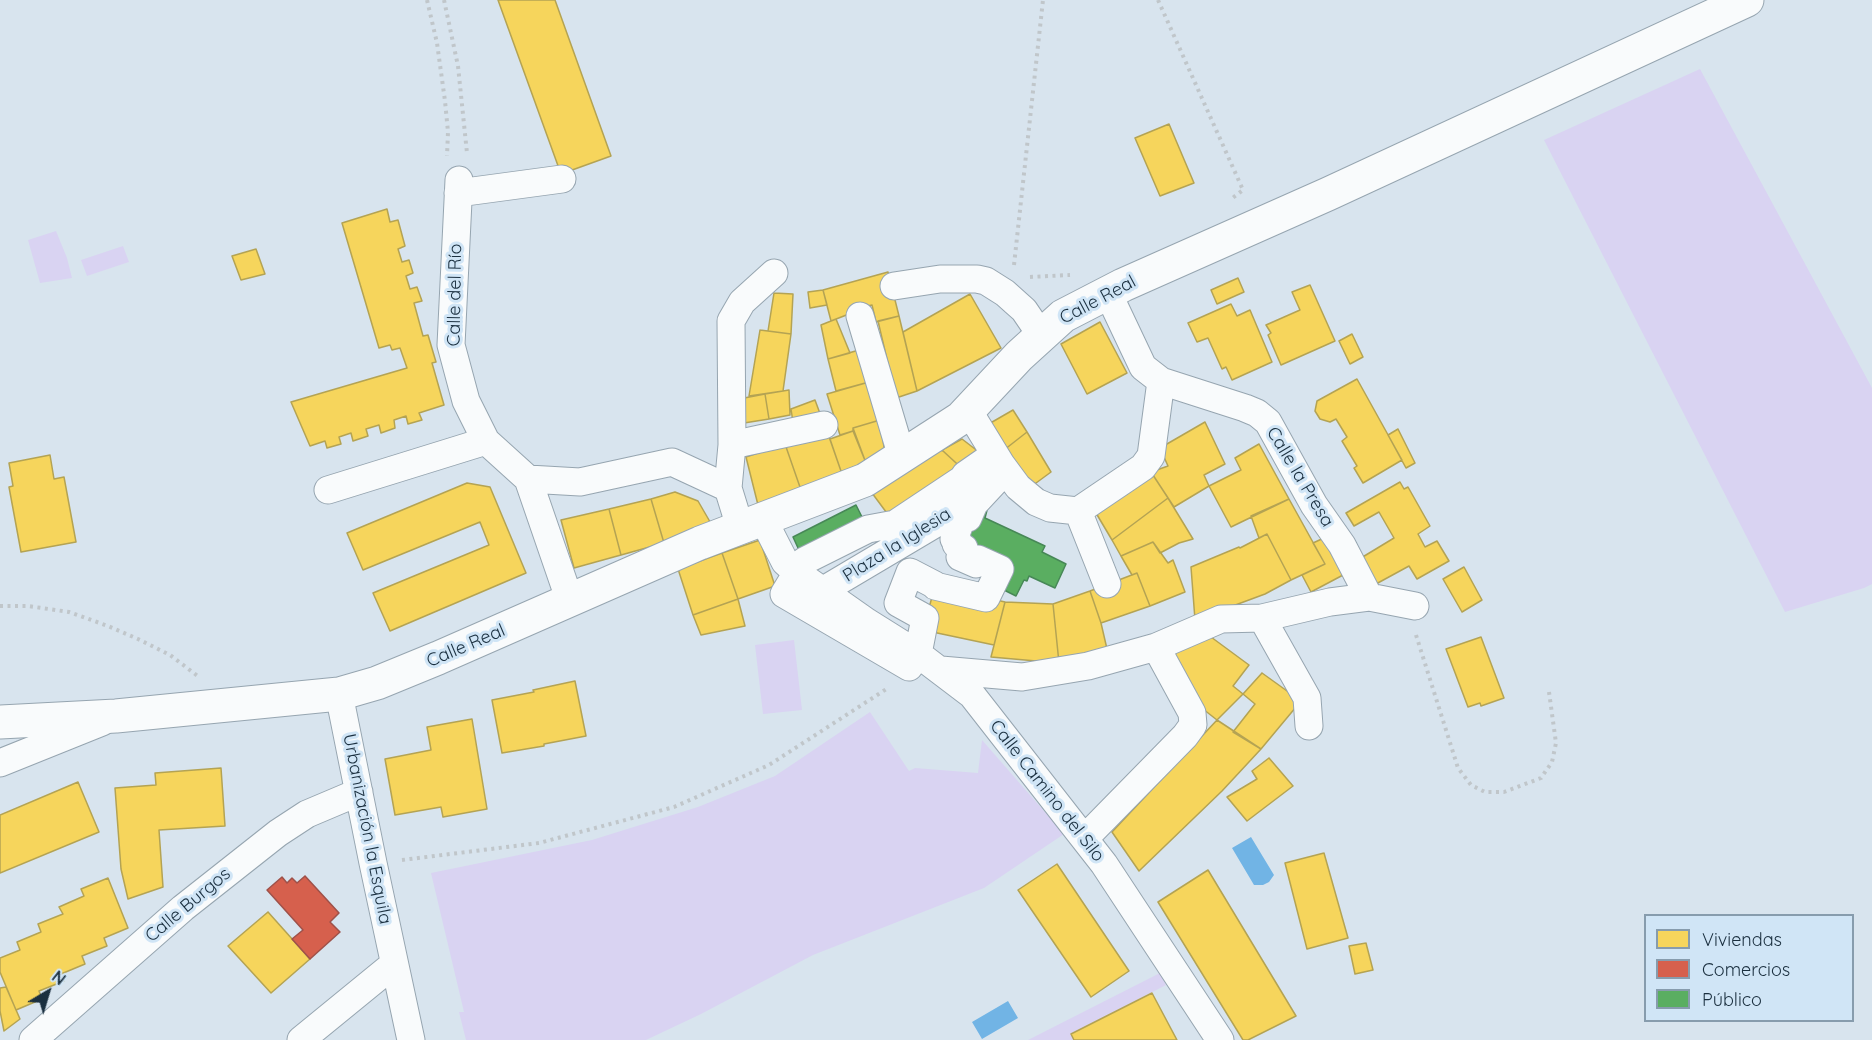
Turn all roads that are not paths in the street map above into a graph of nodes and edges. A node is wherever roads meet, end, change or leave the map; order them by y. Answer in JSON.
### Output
{"nodes":[{"id":1,"x":1746,"y":0,"type":"edge"},
{"id":2,"x":562,"y":179,"type":"dead end"},
{"id":3,"x":774,"y":273,"type":"dead end"},
{"id":4,"x":894,"y":286,"type":"dead end"},
{"id":5,"x":1108,"y":293,"type":"junction"},
{"id":6,"x":860,"y":316,"type":"dead end"},
{"id":7,"x":1041,"y":335,"type":"junction"},
{"id":8,"x":1161,"y":381,"type":"junction"},
{"id":9,"x":968,"y":410,"type":"junction"},
{"id":10,"x":824,"y":425,"type":"dead end"},
{"id":11,"x":486,"y":441,"type":"junction"},
{"id":12,"x":732,"y":445,"type":"junction"},
{"id":13,"x":902,"y":457,"type":"junction"},
{"id":14,"x":998,"y":467,"type":"junction"},
{"id":15,"x":528,"y":478,"type":"junction"},
{"id":16,"x":728,"y":488,"type":"junction"},
{"id":17,"x":328,"y":490,"type":"dead end"},
{"id":18,"x":1078,"y":511,"type":"junction"},
{"id":19,"x":751,"y":523,"type":"junction"},
{"id":20,"x":796,"y":572,"type":"junction"},
{"id":21,"x":1107,"y":584,"type":"dead end"},
{"id":22,"x":822,"y":591,"type":"junction"},
{"id":23,"x":1369,"y":597,"type":"junction"},
{"id":24,"x":570,"y":601,"type":"junction"},
{"id":25,"x":1410,"y":605,"type":"road end"},
{"id":26,"x":1262,"y":618,"type":"junction"},
{"id":27,"x":1156,"y":647,"type":"junction"},
{"id":28,"x":929,"y":662,"type":"junction"},
{"id":29,"x":339,"y":694,"type":"junction"},
{"id":30,"x":116,"y":716,"type":"junction"},
{"id":31,"x":0,"y":722,"type":"edge"},
{"id":32,"x":1309,"y":726,"type":"dead end"},
{"id":33,"x":0,"y":763,"type":"edge"},
{"id":34,"x":359,"y":792,"type":"junction"},
{"id":35,"x":1085,"y":838,"type":"junction"},
{"id":36,"x":394,"y":964,"type":"junction"},
{"id":37,"x":33,"y":1040,"type":"edge"},
{"id":38,"x":301,"y":1040,"type":"edge"},
{"id":39,"x":411,"y":1040,"type":"edge"},
{"id":40,"x":1220,"y":1040,"type":"edge"}],
"edges":[{"from":1,"to":5,"type":"street","name":"Calle Real"},
{"from":2,"to":11,"type":"street","name":"Calle del Río"},
{"from":3,"to":12,"type":"street"},
{"from":4,"to":7,"type":"street"},
{"from":5,"to":7,"type":"street","name":"Calle Real"},
{"from":5,"to":8,"type":"street","name":"Calle la Presa"},
{"from":6,"to":13,"type":"street"},
{"from":7,"to":9,"type":"street","name":"Calle Real"},
{"from":8,"to":18,"type":"street"},
{"from":8,"to":23,"type":"street","name":"Calle la Presa"},
{"from":9,"to":13,"type":"street","name":"Calle Real"},
{"from":9,"to":14,"type":"street"},
{"from":10,"to":12,"type":"street"},
{"from":11,"to":15,"type":"street","name":"Calle del Río"},
{"from":11,"to":17,"type":"street"},
{"from":12,"to":16,"type":"street"},
{"from":13,"to":19,"type":"street","name":"Calle Real"},
{"from":14,"to":18,"type":"street"},
{"from":14,"to":20,"type":"street","name":"Plaza la Iglesia"},
{"from":14,"to":22,"type":"street","name":"Plaza la Iglesia"},
{"from":14,"to":28,"type":"street","name":"Plaza la Iglesia"},
{"from":15,"to":16,"type":"street"},
{"from":15,"to":24,"type":"street","name":"Calle del Río"},
{"from":16,"to":19,"type":"street"},
{"from":18,"to":21,"type":"street"},
{"from":19,"to":20,"type":"street","name":"Calle Camino del Silo"},
{"from":19,"to":24,"type":"street","name":"Calle Real"},
{"from":20,"to":22,"type":"street","name":"Calle Camino del Silo"},
{"from":20,"to":28,"type":"street"},
{"from":22,"to":28,"type":"street","name":"Calle Camino del Silo"},
{"from":23,"to":25,"type":"street"},
{"from":23,"to":26,"type":"street"},
{"from":24,"to":29,"type":"street","name":"Calle Real"},
{"from":26,"to":27,"type":"street"},
{"from":26,"to":32,"type":"street"},
{"from":27,"to":28,"type":"street"},
{"from":27,"to":35,"type":"street"},
{"from":28,"to":35,"type":"street","name":"Calle Camino del Silo"},
{"from":29,"to":30,"type":"street","name":"Calle Real"},
{"from":29,"to":34,"type":"street","name":"Urbanización la Esquila"},
{"from":30,"to":31,"type":"street","name":"Calle Real"},
{"from":30,"to":33,"type":"street"},
{"from":34,"to":36,"type":"street","name":"Urbanización la Esquila"},
{"from":34,"to":37,"type":"street","name":"Calle Burgos"},
{"from":35,"to":40,"type":"street","name":"Calle Camino del Silo"},
{"from":36,"to":38,"type":"street"},
{"from":36,"to":39,"type":"street","name":"Urbanización la Esquila"}]}
